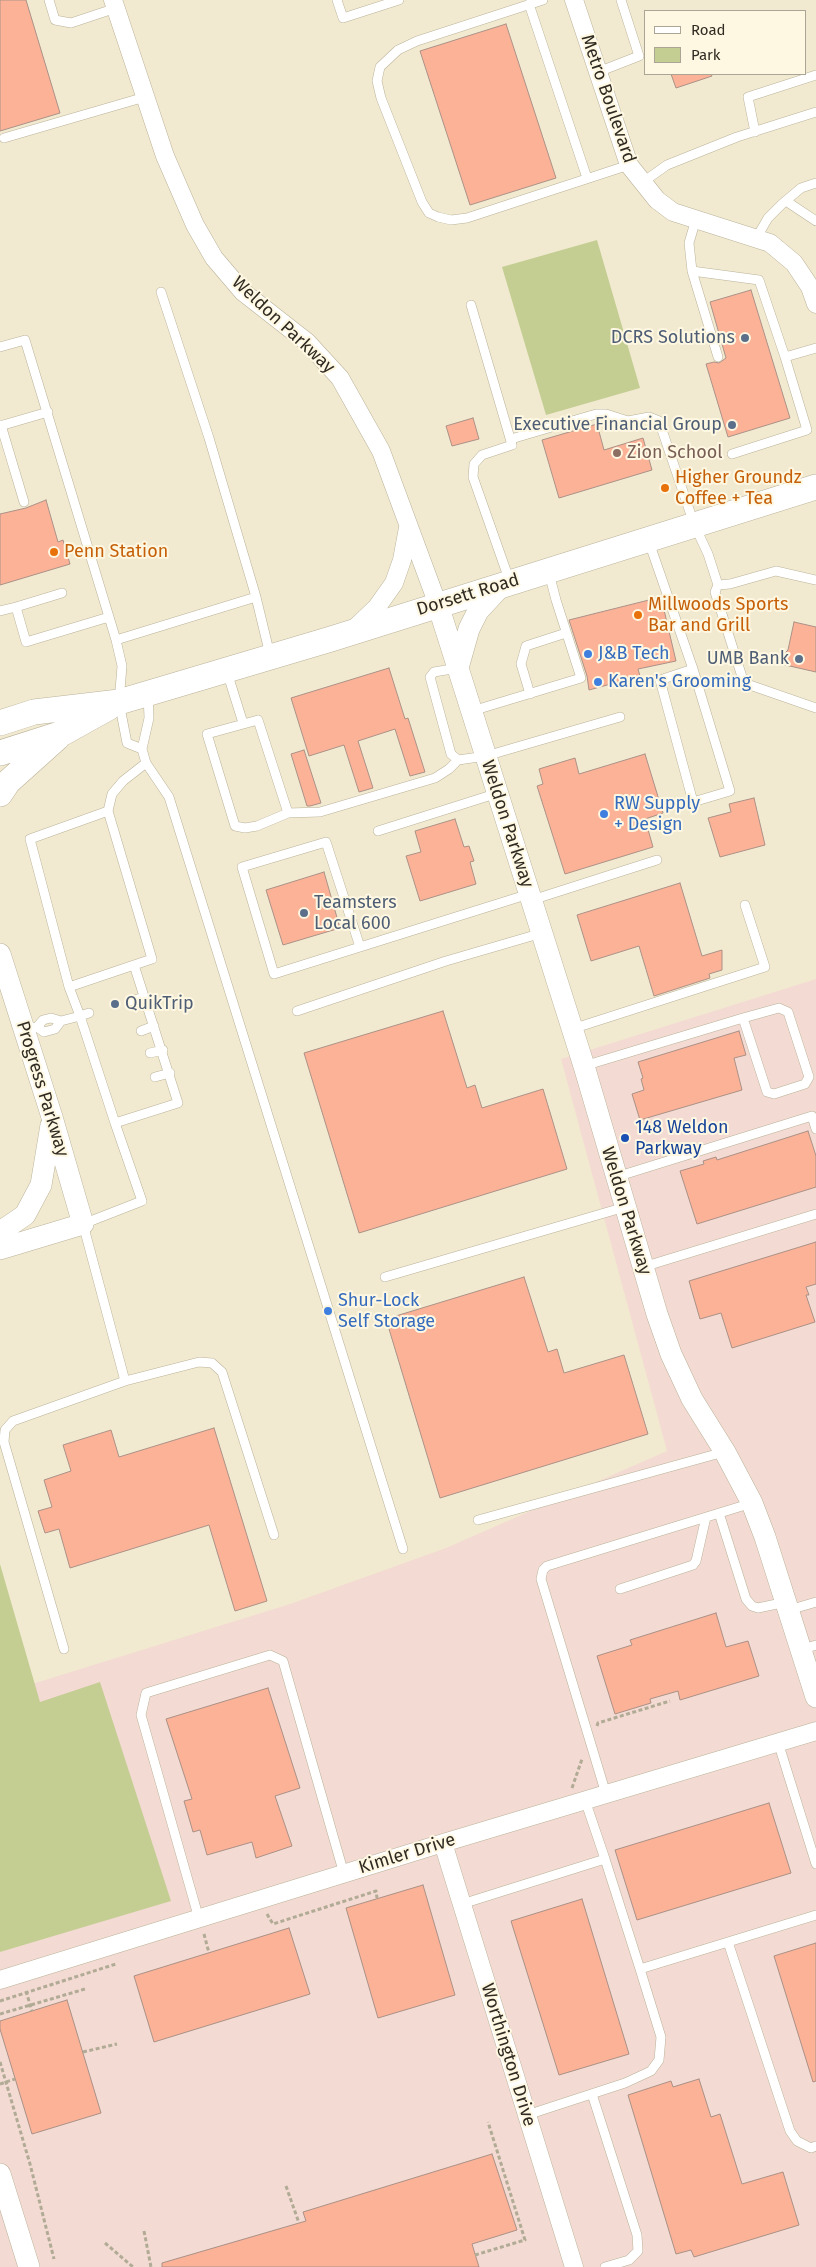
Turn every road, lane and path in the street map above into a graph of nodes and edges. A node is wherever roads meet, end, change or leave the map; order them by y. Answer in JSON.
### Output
{"nodes":[{"id":1,"x":49,"y":0,"type":"edge"},
{"id":2,"x":338,"y":0,"type":"edge"},
{"id":3,"x":399,"y":0,"type":"edge"},
{"id":4,"x":543,"y":0,"type":"edge"},
{"id":5,"x":574,"y":0,"type":"edge"},
{"id":6,"x":621,"y":0,"type":"edge"},
{"id":7,"x":114,"y":4,"type":"edge"},
{"id":8,"x":529,"y":4,"type":"junction"},
{"id":9,"x":598,"y":72,"type":"junction"},
{"id":10,"x":816,"y":75,"type":"edge"},
{"id":11,"x":145,"y":96,"type":"junction"},
{"id":12,"x":816,"y":112,"type":"edge"},
{"id":13,"x":755,"y":132,"type":"junction"},
{"id":14,"x":4,"y":138,"type":"dead end"},
{"id":15,"x":628,"y":165,"type":"junction"},
{"id":16,"x":587,"y":178,"type":"junction"},
{"id":17,"x":643,"y":182,"type":"junction"},
{"id":18,"x":816,"y":183,"type":"edge"},
{"id":19,"x":786,"y":201,"type":"junction"},
{"id":20,"x":696,"y":219,"type":"junction"},
{"id":21,"x":816,"y":221,"type":"edge"},
{"id":22,"x":757,"y":237,"type":"junction"},
{"id":23,"x":692,"y":272,"type":"junction"},
{"id":24,"x":161,"y":292,"type":"dead end"},
{"id":25,"x":816,"y":304,"type":"edge"},
{"id":26,"x":471,"y":305,"type":"dead end"},
{"id":27,"x":0,"y":348,"type":"edge"},
{"id":28,"x":816,"y":348,"type":"edge"},
{"id":29,"x":718,"y":357,"type":"dead end"},
{"id":30,"x":785,"y":357,"type":"junction"},
{"id":31,"x":48,"y":412,"type":"junction"},
{"id":32,"x":0,"y":426,"type":"edge"},
{"id":33,"x":511,"y":440,"type":"junction"},
{"id":34,"x":732,"y":454,"type":"dead end"},
{"id":35,"x":816,"y":487,"type":"edge"},
{"id":36,"x":24,"y":502,"type":"dead end"},
{"id":37,"x":694,"y":524,"type":"junction"},
{"id":38,"x":408,"y":527,"type":"junction"},
{"id":39,"x":648,"y":540,"type":"junction"},
{"id":40,"x":548,"y":570,"type":"junction"},
{"id":41,"x":816,"y":580,"type":"edge"},
{"id":42,"x":506,"y":583,"type":"junction"},
{"id":43,"x":718,"y":585,"type":"junction"},
{"id":44,"x":62,"y":593,"type":"dead end"},
{"id":45,"x":256,"y":597,"type":"junction"},
{"id":46,"x":438,"y":604,"type":"junction"},
{"id":47,"x":16,"y":607,"type":"junction"},
{"id":48,"x":0,"y":611,"type":"edge"},
{"id":49,"x":109,"y":617,"type":"junction"},
{"id":50,"x":350,"y":632,"type":"junction"},
{"id":51,"x":566,"y":633,"type":"junction"},
{"id":52,"x":116,"y":640,"type":"junction"},
{"id":53,"x":271,"y":656,"type":"junction"},
{"id":54,"x":458,"y":668,"type":"junction"},
{"id":55,"x":693,"y":669,"type":"junction"},
{"id":56,"x":226,"y":670,"type":"junction"},
{"id":57,"x":148,"y":693,"type":"junction"},
{"id":58,"x":530,"y":694,"type":"junction"},
{"id":59,"x":119,"y":702,"type":"junction"},
{"id":60,"x":0,"y":708,"type":"edge"},
{"id":61,"x":816,"y":708,"type":"edge"},
{"id":62,"x":472,"y":711,"type":"junction"},
{"id":63,"x":34,"y":712,"type":"junction"},
{"id":64,"x":620,"y":717,"type":"dead end"},
{"id":65,"x":0,"y":723,"type":"edge"},
{"id":66,"x":243,"y":723,"type":"junction"},
{"id":67,"x":63,"y":733,"type":"junction"},
{"id":68,"x":142,"y":749,"type":"junction"},
{"id":69,"x":0,"y":753,"type":"edge"},
{"id":70,"x":486,"y":756,"type":"junction"},
{"id":71,"x":458,"y":760,"type":"junction"},
{"id":72,"x":146,"y":763,"type":"junction"},
{"id":73,"x":498,"y":793,"type":"junction"},
{"id":74,"x":0,"y":794,"type":"edge"},
{"id":75,"x":108,"y":811,"type":"junction"},
{"id":76,"x":288,"y":813,"type":"junction"},
{"id":77,"x":378,"y":831,"type":"dead end"},
{"id":78,"x":657,"y":860,"type":"dead end"},
{"id":79,"x":530,"y":897,"type":"junction"},
{"id":80,"x":745,"y":905,"type":"dead end"},
{"id":81,"x":542,"y":933,"type":"junction"},
{"id":82,"x":360,"y":947,"type":"junction"},
{"id":83,"x":0,"y":954,"type":"edge"},
{"id":84,"x":134,"y":965,"type":"junction"},
{"id":85,"x":70,"y":987,"type":"junction"},
{"id":86,"x":144,"y":997,"type":"junction"},
{"id":87,"x":131,"y":1001,"type":"dead end"},
{"id":88,"x":297,"y":1011,"type":"dead end"},
{"id":89,"x":84,"y":1015,"type":"junction"},
{"id":90,"x":743,"y":1018,"type":"junction"},
{"id":91,"x":154,"y":1026,"type":"junction"},
{"id":92,"x":30,"y":1029,"type":"junction"},
{"id":93,"x":572,"y":1029,"type":"junction"},
{"id":94,"x":142,"y":1031,"type":"dead end"},
{"id":95,"x":162,"y":1050,"type":"junction"},
{"id":96,"x":150,"y":1053,"type":"dead end"},
{"id":97,"x":584,"y":1066,"type":"junction"},
{"id":98,"x":170,"y":1072,"type":"junction"},
{"id":99,"x":155,"y":1077,"type":"dead end"},
{"id":100,"x":52,"y":1117,"type":"junction"},
{"id":101,"x":115,"y":1123,"type":"junction"},
{"id":102,"x":816,"y":1129,"type":"edge"},
{"id":103,"x":616,"y":1177,"type":"junction"},
{"id":104,"x":625,"y":1207,"type":"junction"},
{"id":105,"x":816,"y":1214,"type":"edge"},
{"id":106,"x":83,"y":1224,"type":"junction"},
{"id":107,"x":0,"y":1232,"type":"edge"},
{"id":108,"x":0,"y":1249,"type":"edge"},
{"id":109,"x":643,"y":1267,"type":"junction"},
{"id":110,"x":385,"y":1276,"type":"dead end"},
{"id":111,"x":125,"y":1381,"type":"junction"},
{"id":112,"x":725,"y":1452,"type":"junction"},
{"id":113,"x":752,"y":1504,"type":"junction"},
{"id":114,"x":719,"y":1513,"type":"junction"},
{"id":115,"x":706,"y":1517,"type":"junction"},
{"id":116,"x":478,"y":1520,"type":"dead end"},
{"id":117,"x":274,"y":1535,"type":"dead end"},
{"id":118,"x":403,"y":1549,"type":"dead end"},
{"id":119,"x":620,"y":1589,"type":"dead end"},
{"id":120,"x":816,"y":1602,"type":"edge"},
{"id":121,"x":787,"y":1606,"type":"junction"},
{"id":122,"x":808,"y":1647,"type":"edge"},
{"id":123,"x":64,"y":1650,"type":"dead end"},
{"id":124,"x":816,"y":1698,"type":"edge"},
{"id":125,"x":670,"y":1701,"type":"dead end"},
{"id":126,"x":816,"y":1731,"type":"edge"},
{"id":127,"x":590,"y":1738,"type":"junction"},
{"id":128,"x":778,"y":1742,"type":"junction"},
{"id":129,"x":571,"y":1789,"type":"dead end"},
{"id":130,"x":606,"y":1794,"type":"junction"},
{"id":131,"x":585,"y":1800,"type":"junction"},
{"id":132,"x":443,"y":1843,"type":"junction"},
{"id":133,"x":605,"y":1859,"type":"junction"},
{"id":134,"x":816,"y":1864,"type":"edge"},
{"id":135,"x":344,"y":1874,"type":"junction"},
{"id":136,"x":377,"y":1898,"type":"dead end"},
{"id":137,"x":462,"y":1904,"type":"junction"},
{"id":138,"x":816,"y":1915,"type":"edge"},
{"id":139,"x":258,"y":1917,"type":"dead end"},
{"id":140,"x":199,"y":1919,"type":"junction"},
{"id":141,"x":213,"y":1932,"type":"dead end"},
{"id":142,"x":195,"y":1938,"type":"dead end"},
{"id":143,"x":728,"y":1942,"type":"junction"},
{"id":144,"x":122,"y":1962,"type":"dead end"},
{"id":145,"x":640,"y":1969,"type":"junction"},
{"id":146,"x":0,"y":1980,"type":"edge"},
{"id":147,"x":85,"y":1989,"type":"dead end"},
{"id":148,"x":0,"y":2001,"type":"edge"},
{"id":149,"x":0,"y":2014,"type":"edge"},
{"id":150,"x":118,"y":2044,"type":"dead end"},
{"id":151,"x":83,"y":2052,"type":"dead end"},
{"id":152,"x":0,"y":2062,"type":"edge"},
{"id":153,"x":15,"y":2079,"type":"dead end"},
{"id":154,"x":6,"y":2082,"type":"junction"},
{"id":155,"x":0,"y":2084,"type":"edge"},
{"id":156,"x":592,"y":2094,"type":"junction"},
{"id":157,"x":527,"y":2115,"type":"junction"},
{"id":158,"x":488,"y":2122,"type":"dead end"},
{"id":159,"x":816,"y":2146,"type":"edge"},
{"id":160,"x":0,"y":2174,"type":"edge"},
{"id":161,"x":286,"y":2186,"type":"dead end"},
{"id":162,"x":299,"y":2223,"type":"dead end"},
{"id":163,"x":144,"y":2230,"type":"dead end"},
{"id":164,"x":105,"y":2243,"type":"dead end"},
{"id":165,"x":476,"y":2255,"type":"dead end"},
{"id":166,"x":54,"y":2259,"type":"dead end"},
{"id":167,"x":29,"y":2267,"type":"edge"},
{"id":168,"x":133,"y":2267,"type":"edge"},
{"id":169,"x":151,"y":2267,"type":"edge"},
{"id":170,"x":574,"y":2267,"type":"edge"},
{"id":171,"x":605,"y":2267,"type":"edge"}],
"edges":[{"from":1,"to":7,"type":"lane"},
{"from":2,"to":3,"type":"lane"},
{"from":4,"to":8,"type":"lane"},
{"from":5,"to":9,"type":"street","name":"Metro Boulevard"},
{"from":6,"to":9,"type":"lane"},
{"from":7,"to":11,"type":"street","name":"Weldon Parkway"},
{"from":8,"to":16,"type":"lane"},
{"from":8,"to":16,"type":"lane"},
{"from":9,"to":15,"type":"street","name":"Metro Boulevard"},
{"from":10,"to":13,"type":"lane"},
{"from":11,"to":14,"type":"lane"},
{"from":11,"to":38,"type":"street","name":"Weldon Parkway"},
{"from":12,"to":13,"type":"lane"},
{"from":13,"to":17,"type":"lane"},
{"from":15,"to":16,"type":"lane"},
{"from":15,"to":17,"type":"street","name":"Metro Boulevard"},
{"from":17,"to":20,"type":"street","name":"Metro Boulevard"},
{"from":18,"to":19,"type":"lane"},
{"from":19,"to":21,"type":"lane"},
{"from":19,"to":22,"type":"lane"},
{"from":20,"to":22,"type":"street","name":"Metro Boulevard"},
{"from":20,"to":23,"type":"lane"},
{"from":22,"to":25,"type":"street","name":"Metro Boulevard"},
{"from":23,"to":29,"type":"lane"},
{"from":23,"to":30,"type":"lane"},
{"from":24,"to":45,"type":"lane"},
{"from":26,"to":33,"type":"lane"},
{"from":27,"to":31,"type":"lane"},
{"from":28,"to":30,"type":"lane"},
{"from":30,"to":34,"type":"lane"},
{"from":31,"to":32,"type":"lane"},
{"from":31,"to":49,"type":"lane"},
{"from":32,"to":36,"type":"lane"},
{"from":33,"to":37,"type":"lane"},
{"from":33,"to":42,"type":"lane"},
{"from":35,"to":37,"type":"main road","name":"Dorsett Road"},
{"from":37,"to":39,"type":"main road","name":"Dorsett Road"},
{"from":37,"to":43,"type":"lane"},
{"from":38,"to":46,"type":"street","name":"Weldon Parkway"},
{"from":38,"to":50,"type":"street"},
{"from":39,"to":40,"type":"main road","name":"Dorsett Road"},
{"from":39,"to":55,"type":"lane"},
{"from":40,"to":42,"type":"main road","name":"Dorsett Road"},
{"from":40,"to":51,"type":"lane"},
{"from":41,"to":43,"type":"lane"},
{"from":42,"to":46,"type":"main road","name":"Dorsett Road"},
{"from":42,"to":54,"type":"street"},
{"from":43,"to":61,"type":"lane"},
{"from":44,"to":47,"type":"lane"},
{"from":45,"to":52,"type":"lane"},
{"from":45,"to":53,"type":"lane"},
{"from":46,"to":50,"type":"main road","name":"Dorsett Road"},
{"from":46,"to":54,"type":"street","name":"Weldon Parkway"},
{"from":47,"to":48,"type":"lane"},
{"from":47,"to":49,"type":"lane"},
{"from":49,"to":52,"type":"lane"},
{"from":50,"to":53,"type":"main road","name":"Dorsett Road"},
{"from":51,"to":58,"type":"lane"},
{"from":51,"to":58,"type":"lane"},
{"from":52,"to":59,"type":"lane"},
{"from":53,"to":56,"type":"main road","name":"Dorsett Road"},
{"from":54,"to":62,"type":"street","name":"Weldon Parkway"},
{"from":54,"to":71,"type":"lane"},
{"from":55,"to":55,"type":"lane"},
{"from":56,"to":57,"type":"main road","name":"Dorsett Road"},
{"from":56,"to":66,"type":"lane"},
{"from":57,"to":59,"type":"main road","name":"Dorsett Road"},
{"from":57,"to":68,"type":"lane"},
{"from":58,"to":62,"type":"lane"},
{"from":59,"to":63,"type":"main road","name":"Dorsett Road"},
{"from":59,"to":67,"type":"main road","name":"Dorsett Road"},
{"from":59,"to":68,"type":"lane"},
{"from":60,"to":63,"type":"main road"},
{"from":62,"to":70,"type":"street","name":"Weldon Parkway"},
{"from":63,"to":65,"type":"main road","name":"Dorsett Road"},
{"from":64,"to":70,"type":"lane"},
{"from":66,"to":76,"type":"lane"},
{"from":66,"to":76,"type":"lane"},
{"from":67,"to":69,"type":"main road","name":"Dorsett Road"},
{"from":67,"to":74,"type":"main road"},
{"from":68,"to":72,"type":"lane"},
{"from":70,"to":71,"type":"lane"},
{"from":70,"to":73,"type":"street","name":"Weldon Parkway"},
{"from":71,"to":76,"type":"lane"},
{"from":72,"to":75,"type":"lane"},
{"from":72,"to":118,"type":"lane"},
{"from":73,"to":77,"type":"lane"},
{"from":73,"to":79,"type":"street","name":"Weldon Parkway"},
{"from":75,"to":84,"type":"lane"},
{"from":75,"to":85,"type":"lane"},
{"from":78,"to":79,"type":"lane"},
{"from":79,"to":81,"type":"street","name":"Weldon Parkway"},
{"from":79,"to":82,"type":"lane"},
{"from":80,"to":93,"type":"lane"},
{"from":81,"to":88,"type":"lane"},
{"from":81,"to":93,"type":"street","name":"Weldon Parkway"},
{"from":82,"to":82,"type":"lane"},
{"from":83,"to":92,"type":"street","name":"Progress Parkway"},
{"from":84,"to":85,"type":"lane"},
{"from":84,"to":86,"type":"lane"},
{"from":85,"to":89,"type":"lane"},
{"from":86,"to":87,"type":"lane"},
{"from":86,"to":91,"type":"lane"},
{"from":89,"to":92,"type":"lane"},
{"from":89,"to":101,"type":"lane"},
{"from":90,"to":90,"type":"lane"},
{"from":90,"to":97,"type":"lane"},
{"from":91,"to":94,"type":"lane"},
{"from":91,"to":95,"type":"lane"},
{"from":92,"to":100,"type":"street","name":"Progress Parkway"},
{"from":93,"to":97,"type":"street","name":"Weldon Parkway"},
{"from":95,"to":96,"type":"lane"},
{"from":95,"to":98,"type":"lane"},
{"from":97,"to":103,"type":"street","name":"Weldon Parkway"},
{"from":98,"to":99,"type":"lane"},
{"from":98,"to":101,"type":"lane"},
{"from":100,"to":106,"type":"street","name":"Progress Parkway"},
{"from":100,"to":107,"type":"street"},
{"from":101,"to":106,"type":"lane"},
{"from":102,"to":103,"type":"lane"},
{"from":103,"to":104,"type":"street","name":"Weldon Parkway"},
{"from":104,"to":109,"type":"street","name":"Weldon Parkway"},
{"from":104,"to":110,"type":"lane"},
{"from":105,"to":109,"type":"lane"},
{"from":106,"to":107,"type":"street"},
{"from":106,"to":108,"type":"street"},
{"from":106,"to":111,"type":"lane"},
{"from":109,"to":112,"type":"street","name":"Weldon Parkway"},
{"from":111,"to":117,"type":"lane"},
{"from":111,"to":123,"type":"lane"},
{"from":112,"to":113,"type":"street","name":"Weldon Parkway"},
{"from":112,"to":116,"type":"lane"},
{"from":113,"to":114,"type":"lane"},
{"from":113,"to":121,"type":"street","name":"Weldon Parkway"},
{"from":114,"to":115,"type":"lane"},
{"from":114,"to":121,"type":"lane"},
{"from":115,"to":119,"type":"lane"},
{"from":115,"to":127,"type":"lane"},
{"from":120,"to":121,"type":"lane"},
{"from":121,"to":122,"type":"street","name":"Weldon Parkway"},
{"from":122,"to":124,"type":"street","name":"Weldon Parkway"},
{"from":125,"to":127,"type":"path"},
{"from":126,"to":128,"type":"street","name":"Kimler Drive"},
{"from":127,"to":129,"type":"path"},
{"from":127,"to":130,"type":"lane"},
{"from":128,"to":130,"type":"street","name":"Kimler Drive"},
{"from":128,"to":134,"type":"lane"},
{"from":130,"to":131,"type":"street","name":"Kimler Drive"},
{"from":131,"to":132,"type":"street","name":"Kimler Drive"},
{"from":131,"to":133,"type":"lane"},
{"from":132,"to":135,"type":"street","name":"Kimler Drive"},
{"from":132,"to":137,"type":"street","name":"Worthington Drive"},
{"from":133,"to":137,"type":"lane"},
{"from":133,"to":145,"type":"lane"},
{"from":135,"to":140,"type":"street","name":"Kimler Drive"},
{"from":135,"to":140,"type":"lane"},
{"from":136,"to":139,"type":"path"},
{"from":137,"to":157,"type":"street","name":"Worthington Drive"},
{"from":138,"to":143,"type":"lane"},
{"from":140,"to":146,"type":"street","name":"Kimler Drive"},
{"from":141,"to":142,"type":"path"},
{"from":143,"to":145,"type":"lane"},
{"from":143,"to":159,"type":"lane"},
{"from":144,"to":148,"type":"path"},
{"from":145,"to":156,"type":"lane"},
{"from":147,"to":149,"type":"path"},
{"from":150,"to":151,"type":"path"},
{"from":152,"to":154,"type":"path"},
{"from":153,"to":154,"type":"path"},
{"from":154,"to":155,"type":"path"},
{"from":154,"to":166,"type":"path"},
{"from":156,"to":157,"type":"lane"},
{"from":156,"to":171,"type":"lane"},
{"from":157,"to":170,"type":"street","name":"Worthington Drive"},
{"from":158,"to":165,"type":"path"},
{"from":160,"to":167,"type":"street"},
{"from":161,"to":162,"type":"path"},
{"from":163,"to":169,"type":"path"},
{"from":164,"to":168,"type":"path"}]}
